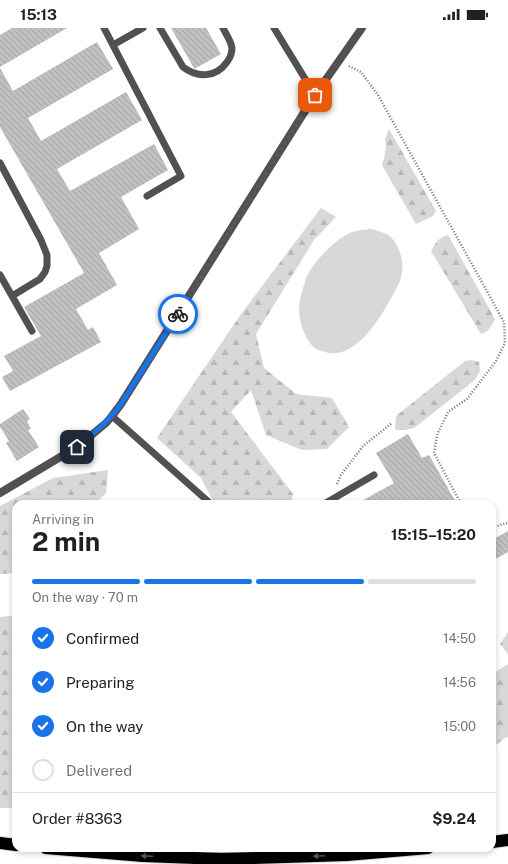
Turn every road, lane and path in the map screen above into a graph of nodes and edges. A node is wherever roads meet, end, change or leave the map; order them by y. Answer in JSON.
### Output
{"nodes":[{"id":1,"x":104,"y":28,"type":"edge"},
{"id":2,"x":143,"y":28,"type":"edge"},
{"id":3,"x":160,"y":28,"type":"edge"},
{"id":4,"x":223,"y":28,"type":"edge"},
{"id":5,"x":274,"y":28,"type":"edge"},
{"id":6,"x":362,"y":28,"type":"edge"},
{"id":7,"x":113,"y":45,"type":"junction"},
{"id":8,"x":340,"y":60,"type":"junction"},
{"id":9,"x":315,"y":95,"type":"junction"},
{"id":10,"x":0,"y":163,"type":"edge"},
{"id":11,"x":147,"y":196,"type":"dead end"},
{"id":12,"x":0,"y":275,"type":"edge"},
{"id":13,"x":12,"y":296,"type":"junction"},
{"id":14,"x":32,"y":331,"type":"dead end"},
{"id":15,"x":112,"y":416,"type":"junction"},
{"id":16,"x":392,"y":423,"type":"dead end"},
{"id":17,"x":374,"y":475,"type":"dead end"},
{"id":18,"x":0,"y":493,"type":"edge"},
{"id":19,"x":206,"y":500,"type":"edge"},
{"id":20,"x":328,"y":500,"type":"edge"},
{"id":21,"x":330,"y":500,"type":"edge"},
{"id":22,"x":459,"y":500,"type":"edge"},
{"id":23,"x":508,"y":523,"type":"edge"},
{"id":24,"x":496,"y":527,"type":"edge"},
{"id":25,"x":508,"y":840,"type":"edge"},
{"id":26,"x":496,"y":842,"type":"edge"},
{"id":27,"x":0,"y":843,"type":"edge"},
{"id":28,"x":12,"y":844,"type":"edge"},
{"id":29,"x":91,"y":852,"type":"edge"},
{"id":30,"x":382,"y":852,"type":"edge"}],
"edges":[{"from":1,"to":7,"type":"lane"},
{"from":2,"to":7,"type":"lane"},
{"from":3,"to":4,"type":"lane"},
{"from":5,"to":9,"type":"lane"},
{"from":6,"to":8,"type":"street"},
{"from":7,"to":11,"type":"lane"},
{"from":8,"to":9,"type":"street"},
{"from":8,"to":22,"type":"path"},
{"from":9,"to":15,"type":"street"},
{"from":10,"to":13,"type":"lane"},
{"from":12,"to":13,"type":"lane"},
{"from":13,"to":14,"type":"lane"},
{"from":15,"to":18,"type":"street"},
{"from":15,"to":19,"type":"lane"},
{"from":16,"to":20,"type":"path"},
{"from":17,"to":21,"type":"lane"},
{"from":23,"to":24,"type":"path"},
{"from":25,"to":26,"type":"highway"},
{"from":27,"to":28,"type":"highway"},
{"from":30,"to":29,"type":"highway","one_way":true}]}
